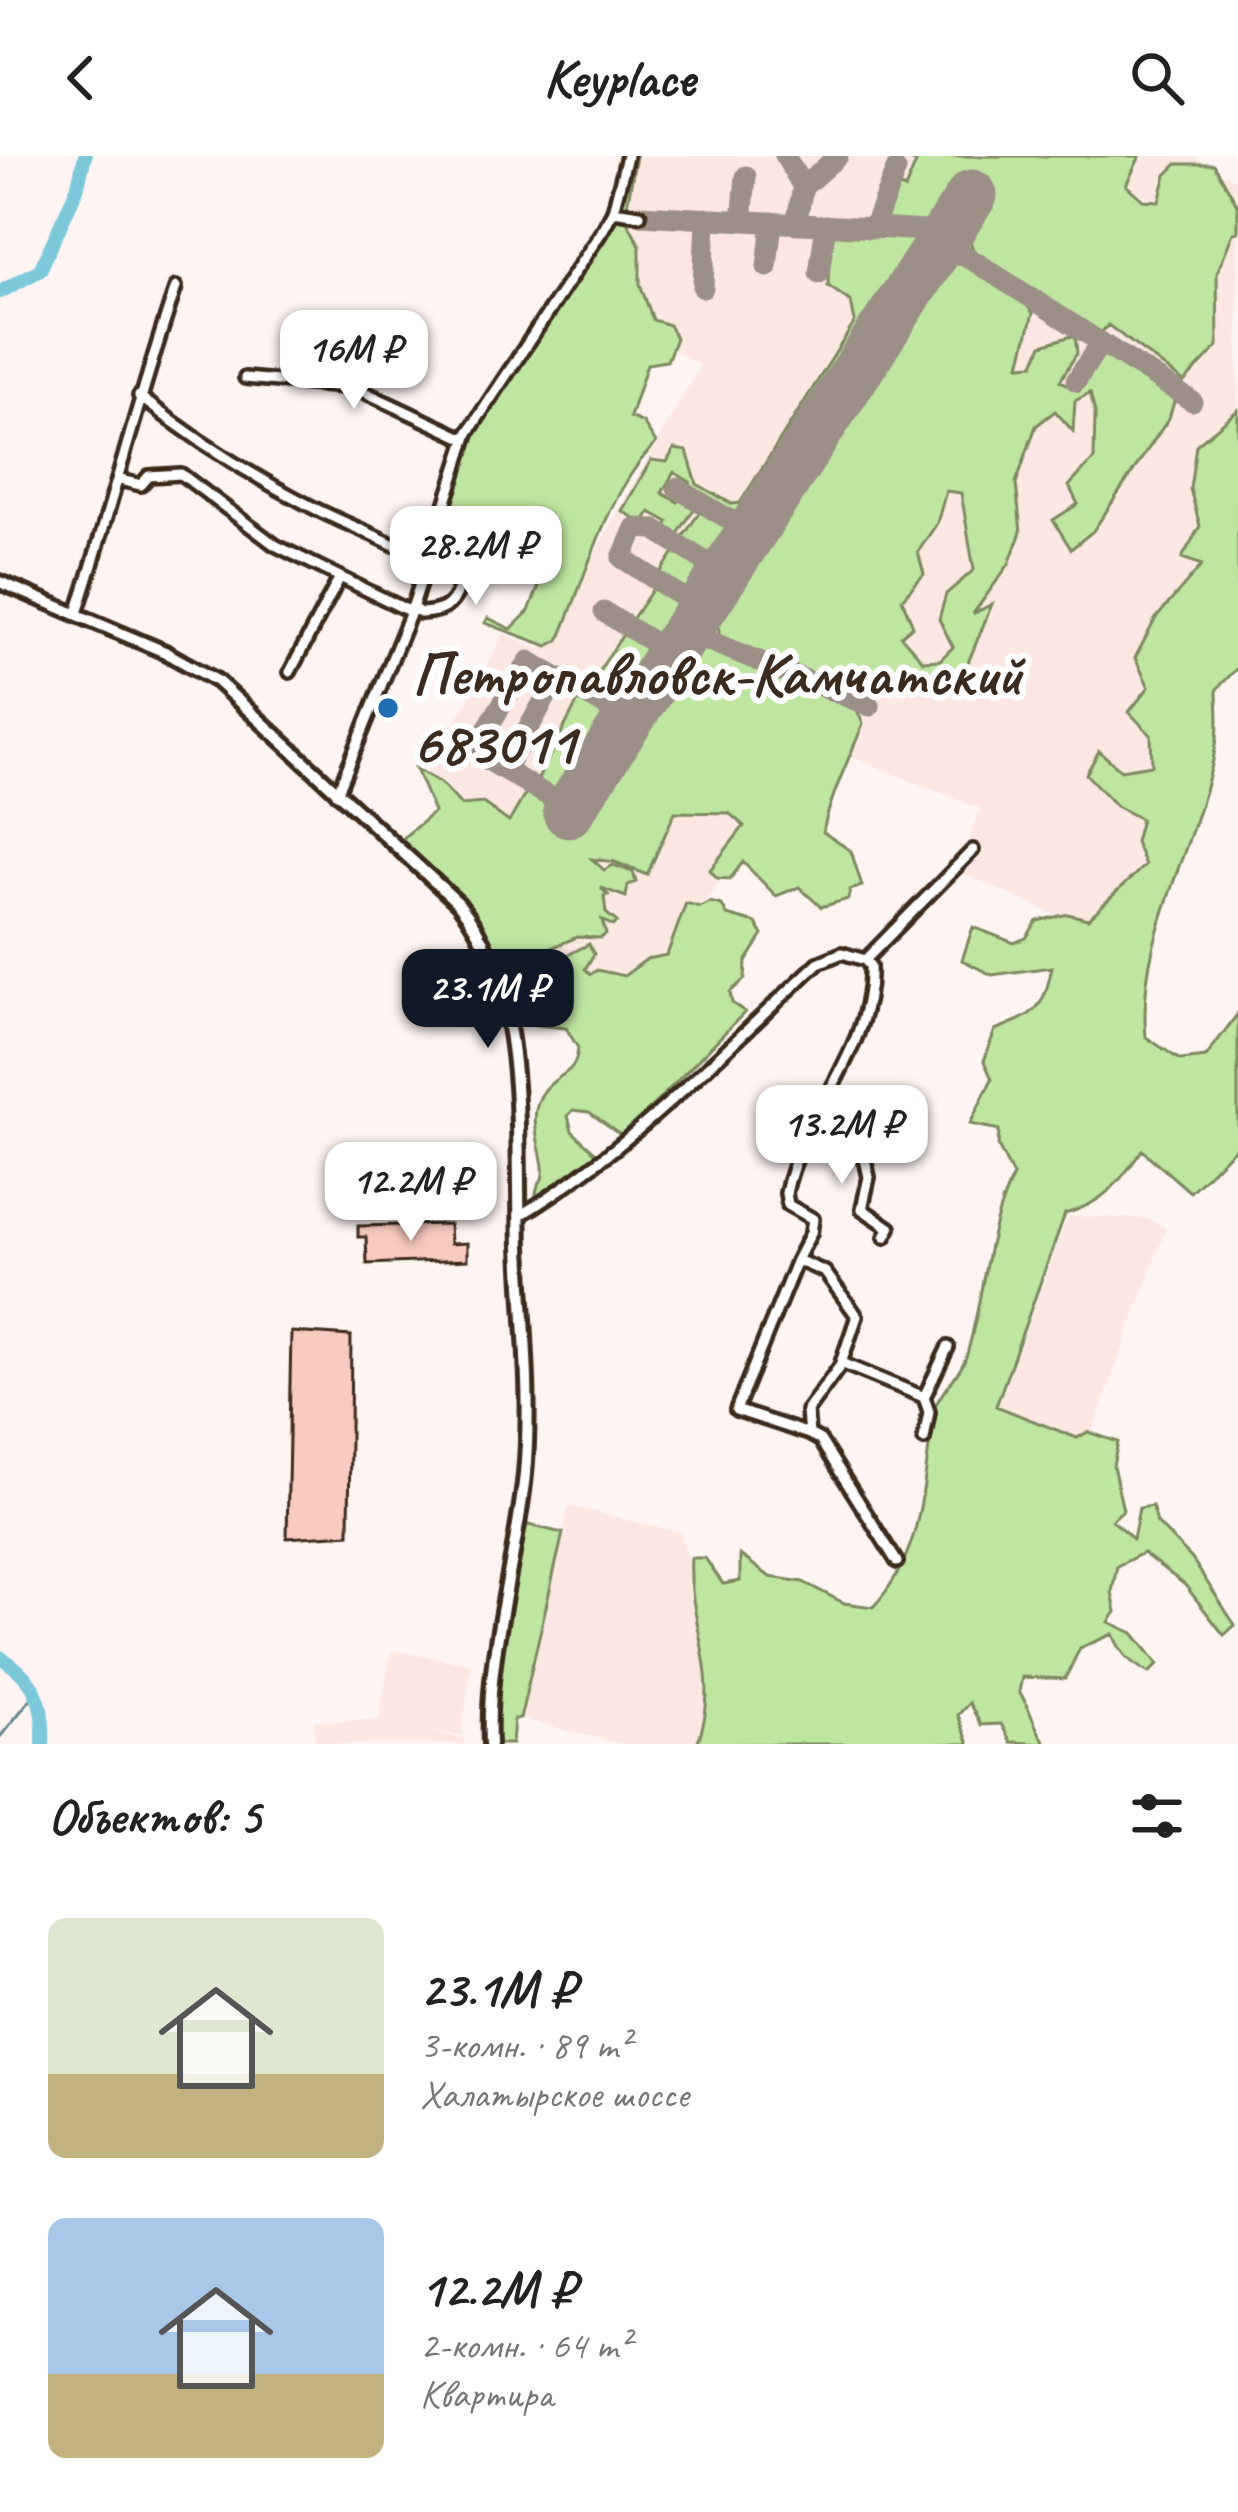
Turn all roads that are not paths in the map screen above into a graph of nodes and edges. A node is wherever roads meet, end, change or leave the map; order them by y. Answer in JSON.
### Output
{"nodes":[{"id":1,"x":627,"y":156,"type":"edge"},
{"id":2,"x":614,"y":211,"type":"junction"},
{"id":3,"x":640,"y":214,"type":"dead end"},
{"id":4,"x":176,"y":287,"type":"dead end"},
{"id":5,"x":245,"y":378,"type":"dead end"},
{"id":6,"x":139,"y":395,"type":"junction"},
{"id":7,"x":465,"y":439,"type":"junction"},
{"id":8,"x":120,"y":480,"type":"junction"},
{"id":9,"x":426,"y":564,"type":"junction"},
{"id":10,"x":340,"y":577,"type":"junction"},
{"id":11,"x":0,"y":583,"type":"edge"},
{"id":12,"x":411,"y":609,"type":"junction"},
{"id":13,"x":76,"y":614,"type":"junction"},
{"id":14,"x":290,"y":672,"type":"dead end"},
{"id":15,"x":338,"y":794,"type":"junction"},
{"id":16,"x":973,"y":850,"type":"dead end"},
{"id":17,"x":865,"y":960,"type":"junction"},
{"id":18,"x":811,"y":1133,"type":"junction"},
{"id":19,"x":519,"y":1216,"type":"junction"},
{"id":20,"x":885,"y":1238,"type":"dead end"},
{"id":21,"x":797,"y":1260,"type":"junction"},
{"id":22,"x":949,"y":1347,"type":"dead end"},
{"id":23,"x":841,"y":1363,"type":"junction"},
{"id":24,"x":924,"y":1397,"type":"junction"},
{"id":25,"x":809,"y":1434,"type":"junction"},
{"id":26,"x":924,"y":1439,"type":"dead end"},
{"id":27,"x":897,"y":1562,"type":"dead end"},
{"id":28,"x":490,"y":1744,"type":"edge"}],
"edges":[{"from":1,"to":2,"type":"street"},
{"from":2,"to":3,"type":"street"},
{"from":2,"to":7,"type":"street"},
{"from":4,"to":6,"type":"street"},
{"from":5,"to":7,"type":"street"},
{"from":6,"to":8,"type":"street"},
{"from":6,"to":9,"type":"street"},
{"from":7,"to":9,"type":"street"},
{"from":8,"to":10,"type":"street"},
{"from":8,"to":13,"type":"street"},
{"from":9,"to":12,"type":"street"},
{"from":9,"to":12,"type":"street"},
{"from":10,"to":12,"type":"street"},
{"from":10,"to":14,"type":"street"},
{"from":11,"to":13,"type":"street"},
{"from":12,"to":15,"type":"street"},
{"from":13,"to":15,"type":"street"},
{"from":15,"to":19,"type":"street"},
{"from":16,"to":17,"type":"street"},
{"from":17,"to":18,"type":"street"},
{"from":17,"to":19,"type":"street"},
{"from":18,"to":20,"type":"street"},
{"from":18,"to":21,"type":"street"},
{"from":19,"to":28,"type":"street"},
{"from":21,"to":23,"type":"street"},
{"from":21,"to":25,"type":"street"},
{"from":22,"to":24,"type":"street"},
{"from":23,"to":24,"type":"street"},
{"from":23,"to":25,"type":"street"},
{"from":24,"to":26,"type":"street"},
{"from":25,"to":27,"type":"street"}]}
